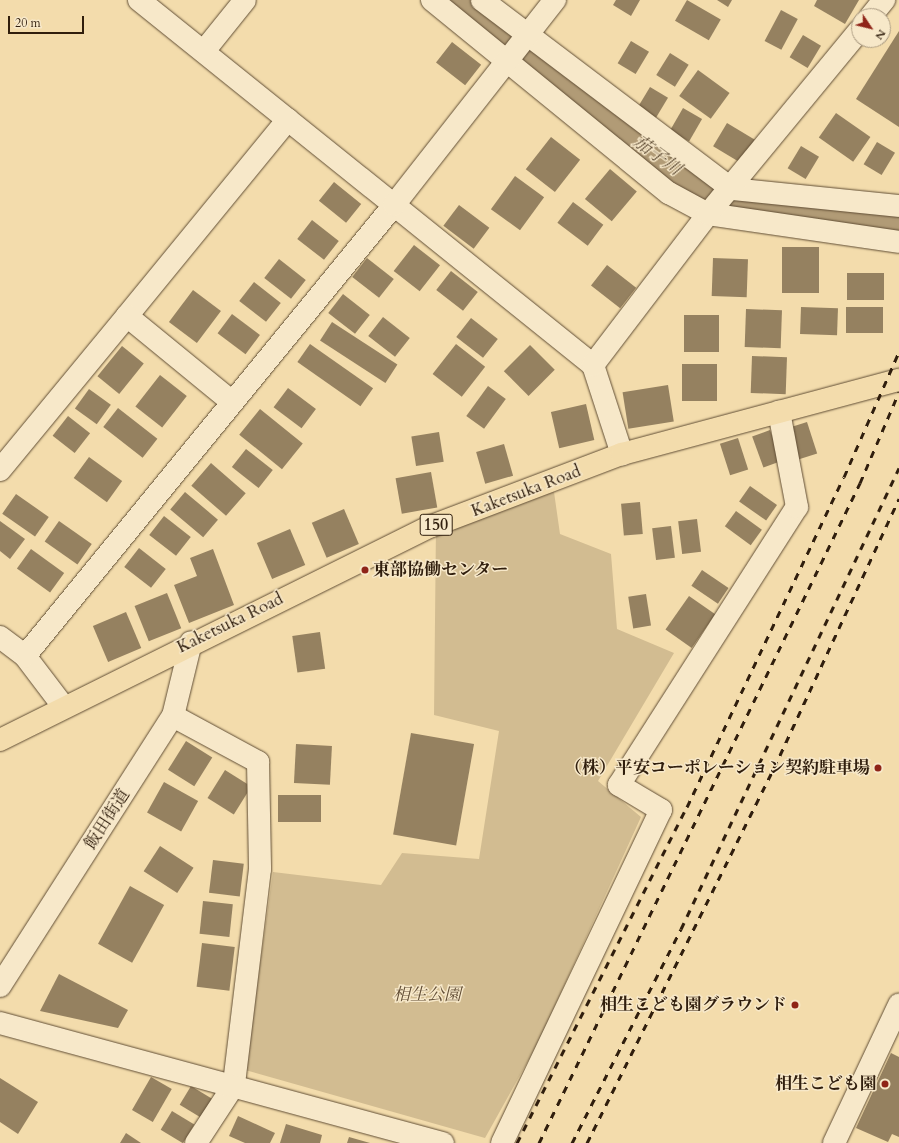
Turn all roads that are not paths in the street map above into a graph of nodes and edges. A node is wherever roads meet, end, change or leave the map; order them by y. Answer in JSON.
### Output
{"nodes":[{"id":1,"x":139,"y":0,"type":"edge"},
{"id":2,"x":245,"y":0,"type":"edge"},
{"id":3,"x":432,"y":0,"type":"edge"},
{"id":4,"x":482,"y":0,"type":"edge"},
{"id":5,"x":555,"y":0,"type":"edge"},
{"id":6,"x":884,"y":0,"type":"edge"},
{"id":7,"x":878,"y":8,"type":"edge"},
{"id":8,"x":526,"y":35,"type":"junction"},
{"id":9,"x":851,"y":41,"type":"edge"},
{"id":10,"x":204,"y":51,"type":"junction"},
{"id":11,"x":506,"y":61,"type":"junction"},
{"id":12,"x":288,"y":119,"type":"junction"},
{"id":13,"x":732,"y":189,"type":"junction"},
{"id":14,"x":394,"y":205,"type":"junction"},
{"id":15,"x":899,"y":206,"type":"edge"},
{"id":16,"x":708,"y":214,"type":"junction"},
{"id":17,"x":899,"y":242,"type":"edge"},
{"id":18,"x":127,"y":316,"type":"junction"},
{"id":19,"x":593,"y":365,"type":"junction"},
{"id":20,"x":899,"y":380,"type":"edge"},
{"id":21,"x":231,"y":401,"type":"junction"},
{"id":22,"x":779,"y":412,"type":"junction"},
{"id":23,"x":622,"y":454,"type":"junction"},
{"id":24,"x":0,"y":470,"type":"edge"},
{"id":25,"x":0,"y":637,"type":"edge"},
{"id":26,"x":191,"y":642,"type":"junction"},
{"id":27,"x":26,"y":656,"type":"junction"},
{"id":28,"x":63,"y":706,"type":"junction"},
{"id":29,"x":173,"y":716,"type":"junction"},
{"id":30,"x":0,"y":740,"type":"edge"},
{"id":31,"x":0,"y":986,"type":"edge"},
{"id":32,"x":899,"y":1005,"type":"edge"},
{"id":33,"x":0,"y":1023,"type":"edge"},
{"id":34,"x":234,"y":1085,"type":"junction"},
{"id":35,"x":402,"y":1136,"type":"edge"},
{"id":36,"x":196,"y":1143,"type":"edge"},
{"id":37,"x":443,"y":1143,"type":"edge"},
{"id":38,"x":502,"y":1143,"type":"edge"},
{"id":39,"x":834,"y":1143,"type":"edge"}],
"edges":[{"from":1,"to":10,"type":"street"},
{"from":2,"to":10,"type":"street"},
{"from":3,"to":11,"type":"street"},
{"from":4,"to":8,"type":"street"},
{"from":5,"to":8,"type":"street"},
{"from":6,"to":7,"type":"street"},
{"from":8,"to":11,"type":"street"},
{"from":8,"to":13,"type":"street"},
{"from":9,"to":13,"type":"street"},
{"from":10,"to":12,"type":"street"},
{"from":11,"to":14,"type":"street"},
{"from":11,"to":16,"type":"street"},
{"from":12,"to":14,"type":"street"},
{"from":12,"to":18,"type":"street"},
{"from":13,"to":15,"type":"street"},
{"from":13,"to":16,"type":"street"},
{"from":14,"to":19,"type":"street"},
{"from":14,"to":21,"type":"street"},
{"from":16,"to":17,"type":"street"},
{"from":16,"to":19,"type":"street"},
{"from":18,"to":21,"type":"street"},
{"from":18,"to":24,"type":"street"},
{"from":19,"to":23,"type":"street"},
{"from":20,"to":22,"type":"highway","name":"Kaketsuka Road","number":"150"},
{"from":21,"to":27,"type":"street"},
{"from":22,"to":23,"type":"highway","name":"Kaketsuka Road","number":"150"},
{"from":22,"to":38,"type":"street"},
{"from":23,"to":26,"type":"highway","name":"Kaketsuka Road","number":"150"},
{"from":25,"to":27,"type":"street"},
{"from":26,"to":28,"type":"highway","name":"Kaketsuka Road","number":"150"},
{"from":26,"to":29,"type":"street","name":"飯田街道"},
{"from":27,"to":28,"type":"street"},
{"from":28,"to":30,"type":"highway","name":"Kaketsuka Road","number":"150"},
{"from":29,"to":31,"type":"street","name":"飯田街道"},
{"from":29,"to":34,"type":"street"},
{"from":32,"to":39,"type":"street"},
{"from":33,"to":34,"type":"street"},
{"from":34,"to":35,"type":"street"},
{"from":34,"to":36,"type":"street"},
{"from":35,"to":37,"type":"street"}]}
